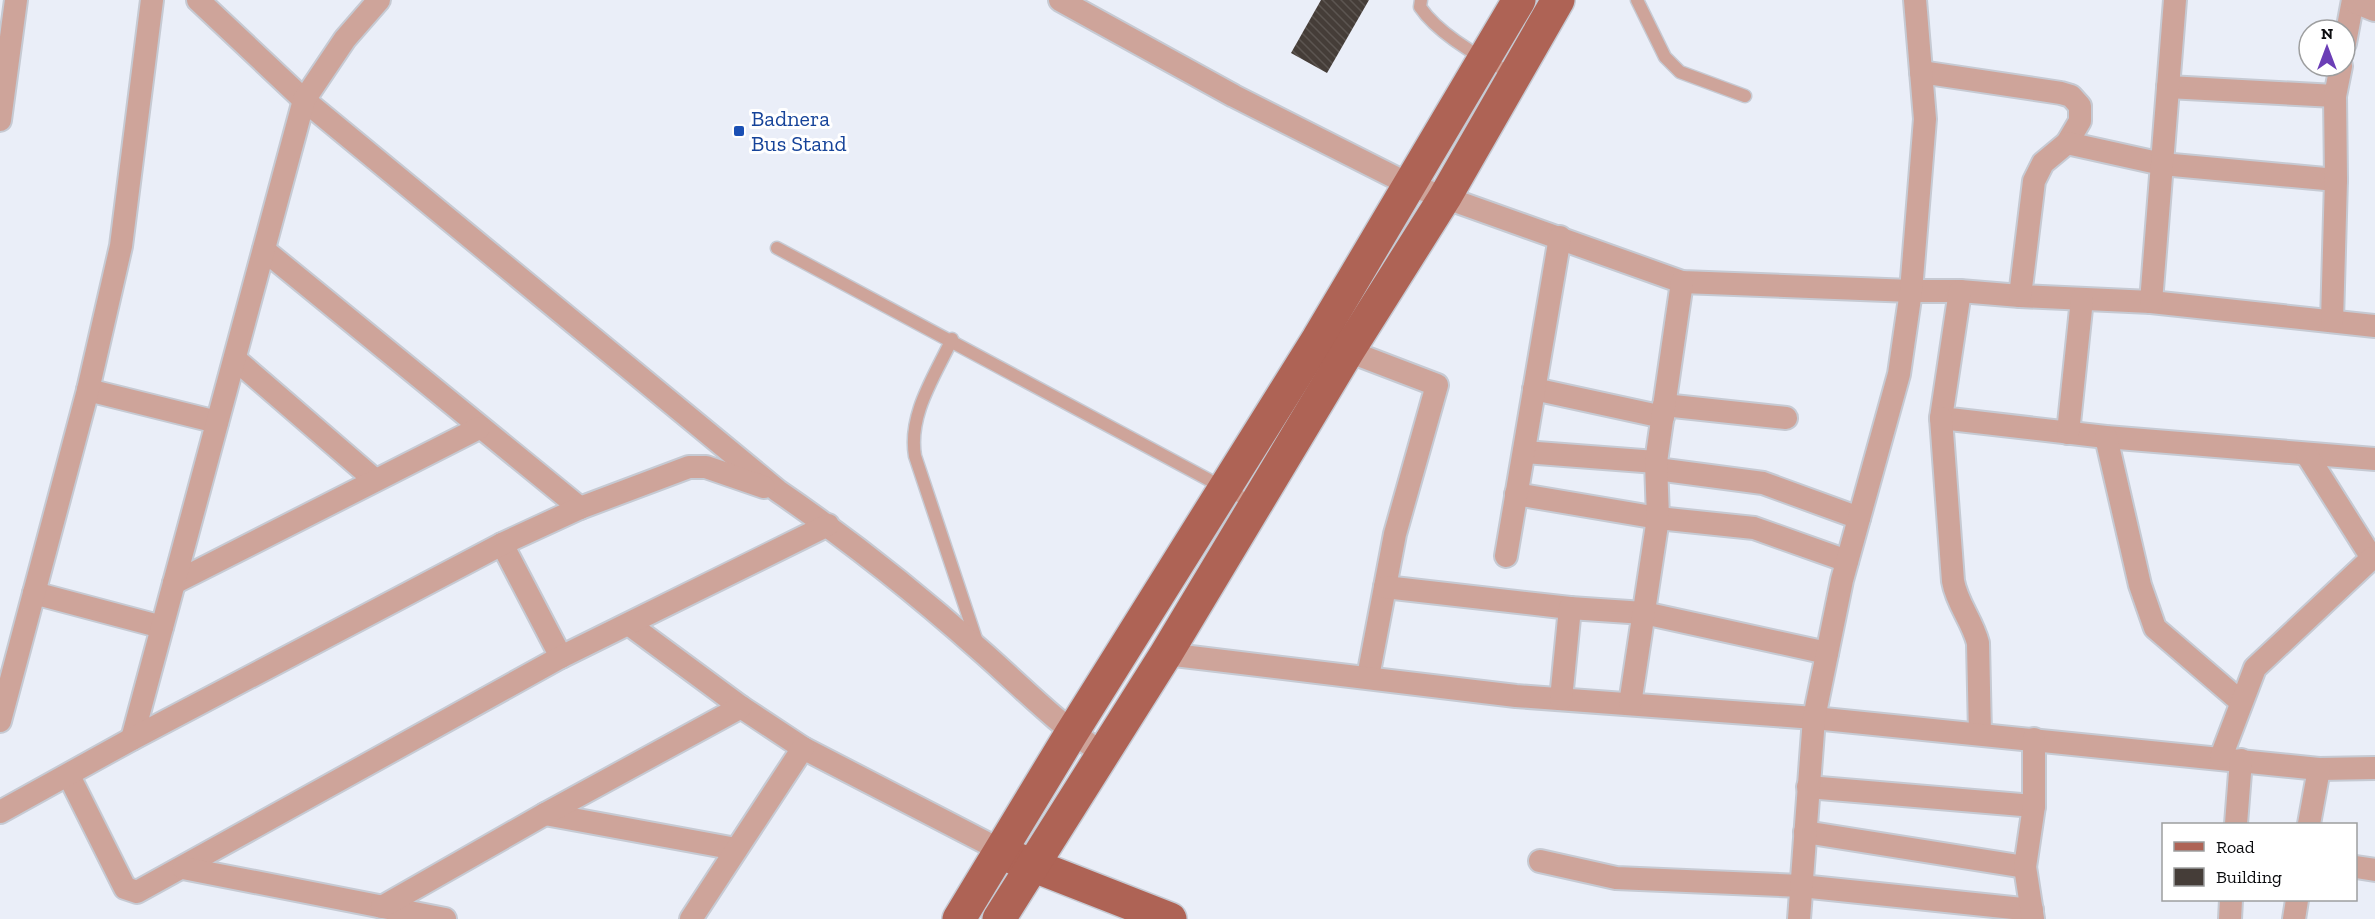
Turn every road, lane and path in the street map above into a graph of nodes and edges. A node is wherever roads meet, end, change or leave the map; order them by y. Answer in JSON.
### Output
{"nodes":[{"id":1,"x":16,"y":0,"type":"edge"},
{"id":2,"x":152,"y":0,"type":"edge"},
{"id":3,"x":198,"y":0,"type":"edge"},
{"id":4,"x":379,"y":0,"type":"edge"},
{"id":5,"x":1421,"y":0,"type":"edge"},
{"id":6,"x":1519,"y":0,"type":"edge"},
{"id":7,"x":1558,"y":0,"type":"edge"},
{"id":8,"x":1637,"y":0,"type":"edge"},
{"id":9,"x":1915,"y":0,"type":"edge"},
{"id":10,"x":2175,"y":0,"type":"edge"},
{"id":11,"x":2353,"y":0,"type":"edge"},
{"id":12,"x":2358,"y":0,"type":"edge"},
{"id":13,"x":1069,"y":2,"type":"edge"},
{"id":14,"x":2375,"y":7,"type":"edge"},
{"id":15,"x":2350,"y":18,"type":"edge"},
{"id":16,"x":1484,"y":60,"type":"junction"},
{"id":17,"x":1921,"y":72,"type":"junction"},
{"id":18,"x":1515,"y":75,"type":"junction"},
{"id":19,"x":2339,"y":78,"type":"edge"},
{"id":20,"x":2168,"y":87,"type":"junction"},
{"id":21,"x":1745,"y":96,"type":"dead end"},
{"id":22,"x":2335,"y":96,"type":"junction"},
{"id":23,"x":304,"y":100,"type":"junction"},
{"id":24,"x":0,"y":120,"type":"edge"},
{"id":25,"x":2067,"y":144,"type":"junction"},
{"id":26,"x":2162,"y":165,"type":"junction"},
{"id":27,"x":2336,"y":180,"type":"junction"},
{"id":28,"x":1410,"y":184,"type":"junction"},
{"id":29,"x":1445,"y":197,"type":"junction"},
{"id":30,"x":1560,"y":237,"type":"junction"},
{"id":31,"x":777,"y":248,"type":"dead end"},
{"id":32,"x":264,"y":250,"type":"junction"},
{"id":33,"x":1682,"y":282,"type":"junction"},
{"id":34,"x":1911,"y":291,"type":"junction"},
{"id":35,"x":1960,"y":291,"type":"junction"},
{"id":36,"x":2020,"y":296,"type":"junction"},
{"id":37,"x":2082,"y":299,"type":"junction"},
{"id":38,"x":2151,"y":302,"type":"junction"},
{"id":39,"x":2332,"y":321,"type":"junction"},
{"id":40,"x":2375,"y":326,"type":"edge"},
{"id":41,"x":952,"y":339,"type":"junction"},
{"id":42,"x":1348,"y":351,"type":"junction"},
{"id":43,"x":235,"y":359,"type":"junction"},
{"id":44,"x":1534,"y":389,"type":"junction"},
{"id":45,"x":88,"y":390,"type":"junction"},
{"id":46,"x":1664,"y":411,"type":"junction"},
{"id":47,"x":1786,"y":418,"type":"dead end"},
{"id":48,"x":1941,"y":418,"type":"junction"},
{"id":49,"x":217,"y":422,"type":"junction"},
{"id":50,"x":479,"y":428,"type":"junction"},
{"id":51,"x":2068,"y":433,"type":"junction"},
{"id":52,"x":2106,"y":436,"type":"junction"},
{"id":53,"x":1524,"y":452,"type":"junction"},
{"id":54,"x":2307,"y":455,"type":"junction"},
{"id":55,"x":2375,"y":459,"type":"edge"},
{"id":56,"x":1656,"y":466,"type":"junction"},
{"id":57,"x":375,"y":480,"type":"junction"},
{"id":58,"x":1227,"y":488,"type":"junction"},
{"id":59,"x":778,"y":491,"type":"junction"},
{"id":60,"x":1516,"y":494,"type":"junction"},
{"id":61,"x":1256,"y":504,"type":"junction"},
{"id":62,"x":580,"y":508,"type":"junction"},
{"id":63,"x":1658,"y":518,"type":"junction"},
{"id":64,"x":1859,"y":518,"type":"junction"},
{"id":65,"x":828,"y":525,"type":"junction"},
{"id":66,"x":502,"y":544,"type":"junction"},
{"id":67,"x":1506,"y":556,"type":"dead end"},
{"id":68,"x":2373,"y":558,"type":"edge"},
{"id":69,"x":1848,"y":561,"type":"junction"},
{"id":70,"x":174,"y":583,"type":"junction"},
{"id":71,"x":1385,"y":587,"type":"junction"},
{"id":72,"x":34,"y":593,"type":"junction"},
{"id":73,"x":1570,"y":608,"type":"junction"},
{"id":74,"x":1644,"y":614,"type":"junction"},
{"id":75,"x":630,"y":625,"type":"junction"},
{"id":76,"x":162,"y":627,"type":"junction"},
{"id":77,"x":979,"y":649,"type":"junction"},
{"id":78,"x":1827,"y":653,"type":"junction"},
{"id":79,"x":1166,"y":654,"type":"junction"},
{"id":80,"x":561,"y":657,"type":"junction"},
{"id":81,"x":1368,"y":677,"type":"junction"},
{"id":82,"x":1561,"y":699,"type":"junction"},
{"id":83,"x":2241,"y":702,"type":"junction"},
{"id":84,"x":1630,"y":704,"type":"junction"},
{"id":85,"x":741,"y":707,"type":"junction"},
{"id":86,"x":1814,"y":718,"type":"junction"},
{"id":87,"x":0,"y":721,"type":"edge"},
{"id":88,"x":1071,"y":734,"type":"junction"},
{"id":89,"x":1980,"y":734,"type":"junction"},
{"id":90,"x":132,"y":739,"type":"junction"},
{"id":91,"x":2034,"y":739,"type":"junction"},
{"id":92,"x":803,"y":748,"type":"junction"},
{"id":93,"x":1102,"y":753,"type":"junction"},
{"id":94,"x":2231,"y":758,"type":"junction"},
{"id":95,"x":2375,"y":768,"type":"edge"},
{"id":96,"x":2319,"y":769,"type":"junction"},
{"id":97,"x":69,"y":776,"type":"junction"},
{"id":98,"x":1808,"y":787,"type":"junction"},
{"id":99,"x":2034,"y":806,"type":"junction"},
{"id":100,"x":0,"y":812,"type":"edge"},
{"id":101,"x":545,"y":814,"type":"junction"},
{"id":102,"x":2236,"y":823,"type":"edge"},
{"id":103,"x":2309,"y":823,"type":"edge"},
{"id":104,"x":1805,"y":832,"type":"junction"},
{"id":105,"x":736,"y":849,"type":"junction"},
{"id":106,"x":1002,"y":851,"type":"junction"},
{"id":107,"x":1540,"y":861,"type":"dead end"},
{"id":108,"x":1032,"y":867,"type":"junction"},
{"id":109,"x":2025,"y":867,"type":"junction"},
{"id":110,"x":2357,"y":867,"type":"edge"},
{"id":111,"x":183,"y":868,"type":"junction"},
{"id":112,"x":2375,"y":870,"type":"edge"},
{"id":113,"x":1801,"y":886,"type":"junction"},
{"id":114,"x":2231,"y":901,"type":"edge"},
{"id":115,"x":2297,"y":901,"type":"edge"},
{"id":116,"x":382,"y":907,"type":"junction"},
{"id":117,"x":2032,"y":915,"type":"edge"},
{"id":118,"x":445,"y":919,"type":"edge"},
{"id":119,"x":691,"y":919,"type":"edge"},
{"id":120,"x":959,"y":919,"type":"edge"},
{"id":121,"x":999,"y":919,"type":"edge"},
{"id":122,"x":1170,"y":919,"type":"edge"},
{"id":123,"x":1799,"y":919,"type":"edge"},
{"id":124,"x":2230,"y":919,"type":"edge"},
{"id":125,"x":2294,"y":919,"type":"edge"}],
"edges":[{"from":1,"to":24,"type":"street"},
{"from":2,"to":45,"type":"street"},
{"from":3,"to":23,"type":"street"},
{"from":4,"to":23,"type":"street"},
{"from":5,"to":16,"type":"lane"},
{"from":6,"to":16,"type":"main road"},
{"from":7,"to":18,"type":"main road"},
{"from":8,"to":21,"type":"lane"},
{"from":9,"to":17,"type":"street"},
{"from":10,"to":20,"type":"street"},
{"from":11,"to":15,"type":"street"},
{"from":12,"to":14,"type":"street"},
{"from":13,"to":28,"type":"street"},
{"from":16,"to":18,"type":"lane"},
{"from":16,"to":28,"type":"main road"},
{"from":17,"to":25,"type":"street"},
{"from":17,"to":34,"type":"street"},
{"from":18,"to":29,"type":"main road"},
{"from":19,"to":22,"type":"street"},
{"from":20,"to":22,"type":"street"},
{"from":20,"to":26,"type":"street"},
{"from":22,"to":27,"type":"street"},
{"from":23,"to":32,"type":"street"},
{"from":23,"to":59,"type":"street"},
{"from":25,"to":26,"type":"street"},
{"from":25,"to":36,"type":"street"},
{"from":26,"to":27,"type":"street"},
{"from":26,"to":38,"type":"street"},
{"from":27,"to":39,"type":"street"},
{"from":28,"to":29,"type":"street"},
{"from":28,"to":58,"type":"main road"},
{"from":29,"to":30,"type":"street"},
{"from":29,"to":42,"type":"main road"},
{"from":30,"to":33,"type":"street"},
{"from":30,"to":44,"type":"street"},
{"from":31,"to":41,"type":"lane"},
{"from":32,"to":43,"type":"street"},
{"from":32,"to":50,"type":"street"},
{"from":33,"to":34,"type":"street"},
{"from":33,"to":46,"type":"street"},
{"from":34,"to":35,"type":"street"},
{"from":34,"to":64,"type":"street"},
{"from":35,"to":36,"type":"street"},
{"from":35,"to":48,"type":"street"},
{"from":36,"to":37,"type":"street"},
{"from":37,"to":38,"type":"street"},
{"from":37,"to":51,"type":"street"},
{"from":38,"to":39,"type":"street"},
{"from":39,"to":40,"type":"street"},
{"from":41,"to":58,"type":"lane"},
{"from":41,"to":77,"type":"lane"},
{"from":42,"to":61,"type":"main road"},
{"from":42,"to":71,"type":"street"},
{"from":43,"to":49,"type":"street"},
{"from":43,"to":57,"type":"street"},
{"from":44,"to":46,"type":"street"},
{"from":44,"to":53,"type":"street"},
{"from":45,"to":49,"type":"street"},
{"from":45,"to":72,"type":"street"},
{"from":46,"to":47,"type":"street"},
{"from":46,"to":56,"type":"street"},
{"from":48,"to":51,"type":"street"},
{"from":48,"to":89,"type":"street"},
{"from":49,"to":70,"type":"street"},
{"from":50,"to":57,"type":"street"},
{"from":50,"to":62,"type":"street"},
{"from":51,"to":52,"type":"street"},
{"from":52,"to":54,"type":"street"},
{"from":52,"to":83,"type":"street"},
{"from":53,"to":56,"type":"street"},
{"from":53,"to":60,"type":"street"},
{"from":54,"to":55,"type":"street"},
{"from":54,"to":68,"type":"street"},
{"from":56,"to":63,"type":"street"},
{"from":56,"to":64,"type":"street"},
{"from":57,"to":70,"type":"street"},
{"from":58,"to":61,"type":"lane"},
{"from":58,"to":88,"type":"main road"},
{"from":59,"to":62,"type":"street"},
{"from":59,"to":65,"type":"street"},
{"from":60,"to":63,"type":"street"},
{"from":60,"to":67,"type":"street"},
{"from":61,"to":79,"type":"main road"},
{"from":62,"to":66,"type":"street"},
{"from":63,"to":69,"type":"street"},
{"from":63,"to":74,"type":"street"},
{"from":64,"to":69,"type":"street"},
{"from":65,"to":75,"type":"street"},
{"from":65,"to":77,"type":"street"},
{"from":66,"to":80,"type":"street"},
{"from":66,"to":90,"type":"street"},
{"from":68,"to":83,"type":"street"},
{"from":69,"to":78,"type":"street"},
{"from":70,"to":76,"type":"street"},
{"from":71,"to":73,"type":"street"},
{"from":71,"to":81,"type":"street"},
{"from":72,"to":76,"type":"street"},
{"from":72,"to":87,"type":"street"},
{"from":73,"to":74,"type":"street"},
{"from":73,"to":82,"type":"street"},
{"from":74,"to":78,"type":"street"},
{"from":74,"to":84,"type":"street"},
{"from":75,"to":80,"type":"street"},
{"from":75,"to":85,"type":"street"},
{"from":76,"to":90,"type":"street"},
{"from":77,"to":88,"type":"street"},
{"from":78,"to":86,"type":"street"},
{"from":79,"to":81,"type":"street"},
{"from":79,"to":93,"type":"main road"},
{"from":80,"to":111,"type":"street"},
{"from":81,"to":82,"type":"street"},
{"from":82,"to":84,"type":"street"},
{"from":83,"to":94,"type":"street"},
{"from":84,"to":86,"type":"street"},
{"from":85,"to":92,"type":"street"},
{"from":85,"to":101,"type":"street"},
{"from":86,"to":89,"type":"street"},
{"from":86,"to":98,"type":"street"},
{"from":88,"to":93,"type":"street"},
{"from":88,"to":106,"type":"main road"},
{"from":89,"to":91,"type":"street"},
{"from":90,"to":97,"type":"street"},
{"from":91,"to":94,"type":"street"},
{"from":91,"to":99,"type":"street"},
{"from":92,"to":105,"type":"street"},
{"from":92,"to":106,"type":"street"},
{"from":93,"to":108,"type":"main road"},
{"from":94,"to":96,"type":"street"},
{"from":94,"to":102,"type":"street"},
{"from":95,"to":96,"type":"street"},
{"from":96,"to":103,"type":"street"},
{"from":97,"to":100,"type":"street"},
{"from":97,"to":111,"type":"street"},
{"from":98,"to":99,"type":"street"},
{"from":98,"to":104,"type":"street"},
{"from":99,"to":109,"type":"street"},
{"from":101,"to":105,"type":"street"},
{"from":101,"to":116,"type":"street"},
{"from":104,"to":109,"type":"street"},
{"from":104,"to":113,"type":"street"},
{"from":105,"to":119,"type":"street"},
{"from":106,"to":108,"type":"main road"},
{"from":106,"to":120,"type":"main road"},
{"from":107,"to":113,"type":"street"},
{"from":108,"to":121,"type":"main road"},
{"from":108,"to":122,"type":"main road"},
{"from":109,"to":117,"type":"street"},
{"from":110,"to":112,"type":"street"},
{"from":111,"to":116,"type":"street"},
{"from":113,"to":117,"type":"street"},
{"from":113,"to":123,"type":"street"},
{"from":114,"to":124,"type":"street"},
{"from":115,"to":125,"type":"street"},
{"from":116,"to":118,"type":"street"}]}
